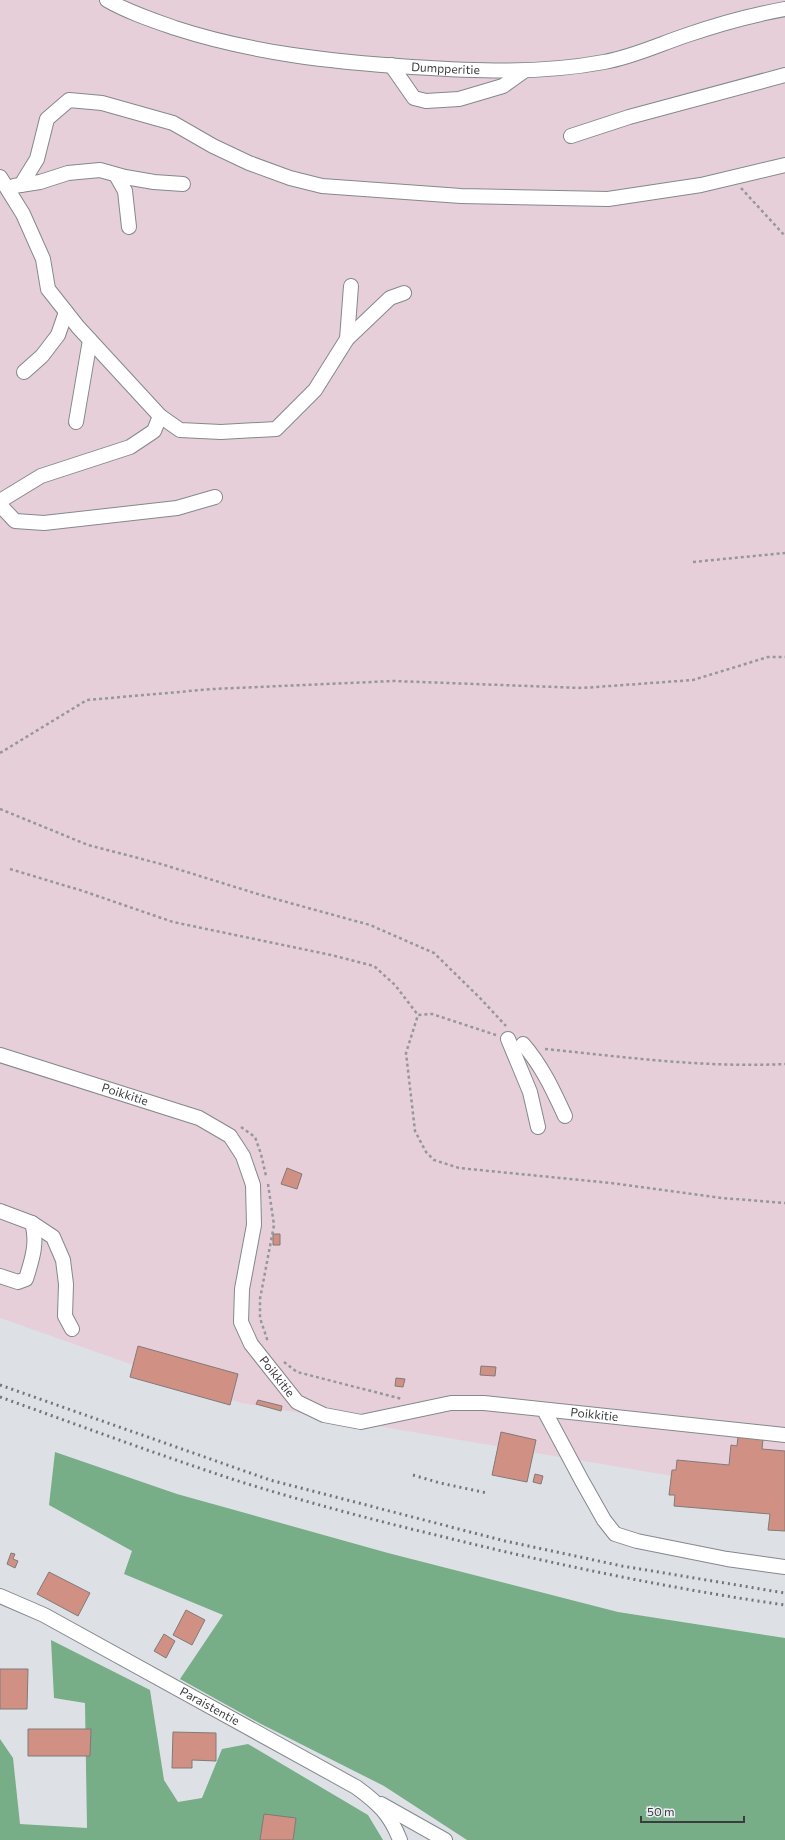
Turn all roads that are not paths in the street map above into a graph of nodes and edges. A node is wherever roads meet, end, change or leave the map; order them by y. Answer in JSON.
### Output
{"nodes":[{"id":1,"x":107,"y":0,"type":"edge"},
{"id":2,"x":785,"y":8,"type":"edge"},
{"id":3,"x":391,"y":65,"type":"junction"},
{"id":4,"x":525,"y":71,"type":"junction"},
{"id":5,"x":785,"y":75,"type":"edge"},
{"id":6,"x":570,"y":136,"type":"dead end"},
{"id":7,"x":785,"y":165,"type":"edge"},
{"id":8,"x":116,"y":175,"type":"junction"},
{"id":9,"x":3,"y":182,"type":"edge"},
{"id":10,"x":183,"y":184,"type":"dead end"},
{"id":11,"x":21,"y":185,"type":"junction"},
{"id":12,"x":129,"y":227,"type":"dead end"},
{"id":13,"x":351,"y":286,"type":"dead end"},
{"id":14,"x":404,"y":294,"type":"dead end"},
{"id":15,"x":66,"y":312,"type":"junction"},
{"id":16,"x":347,"y":339,"type":"junction"},
{"id":17,"x":90,"y":340,"type":"junction"},
{"id":18,"x":24,"y":372,"type":"dead end"},
{"id":19,"x":160,"y":416,"type":"junction"},
{"id":20,"x":76,"y":422,"type":"dead end"},
{"id":21,"x":215,"y":497,"type":"dead end"},
{"id":22,"x":0,"y":501,"type":"edge"},
{"id":23,"x":0,"y":505,"type":"edge"},
{"id":24,"x":508,"y":1033,"type":"road end"},
{"id":25,"x":523,"y":1044,"type":"dead end"},
{"id":26,"x":0,"y":1054,"type":"edge"},
{"id":27,"x":565,"y":1116,"type":"dead end"},
{"id":28,"x":538,"y":1126,"type":"dead end"},
{"id":29,"x":0,"y":1211,"type":"edge"},
{"id":30,"x":32,"y":1223,"type":"junction"},
{"id":31,"x":0,"y":1276,"type":"edge"},
{"id":32,"x":72,"y":1329,"type":"dead end"},
{"id":33,"x":544,"y":1410,"type":"junction"},
{"id":34,"x":785,"y":1435,"type":"edge"},
{"id":35,"x":785,"y":1568,"type":"edge"},
{"id":36,"x":0,"y":1596,"type":"edge"},
{"id":37,"x":378,"y":1803,"type":"junction"},
{"id":38,"x":400,"y":1840,"type":"edge"},
{"id":39,"x":445,"y":1840,"type":"edge"}],
"edges":[{"from":1,"to":3,"type":"street","name":"Dumpperitie"},
{"from":2,"to":4,"type":"street","name":"Dumpperitie"},
{"from":3,"to":4,"type":"street","name":"Dumpperitie"},
{"from":3,"to":4,"type":"street"},
{"from":5,"to":6,"type":"street"},
{"from":7,"to":11,"type":"street"},
{"from":8,"to":10,"type":"street"},
{"from":8,"to":11,"type":"street"},
{"from":8,"to":12,"type":"street"},
{"from":9,"to":11,"type":"street"},
{"from":9,"to":15,"type":"street"},
{"from":13,"to":16,"type":"street"},
{"from":14,"to":16,"type":"street"},
{"from":15,"to":17,"type":"street"},
{"from":15,"to":18,"type":"street"},
{"from":16,"to":19,"type":"street"},
{"from":17,"to":19,"type":"street"},
{"from":17,"to":20,"type":"street"},
{"from":19,"to":22,"type":"street"},
{"from":21,"to":23,"type":"street"},
{"from":24,"to":28,"type":"street"},
{"from":25,"to":27,"type":"street"},
{"from":26,"to":33,"type":"street","name":"Poikkitie"},
{"from":29,"to":30,"type":"street"},
{"from":30,"to":31,"type":"street"},
{"from":30,"to":32,"type":"street"},
{"from":33,"to":34,"type":"street","name":"Poikkitie"},
{"from":33,"to":35,"type":"street"},
{"from":36,"to":37,"type":"street","name":"Paraistentie"},
{"from":37,"to":38,"type":"street","name":"Paraistentie"},
{"from":37,"to":39,"type":"street"}]}
